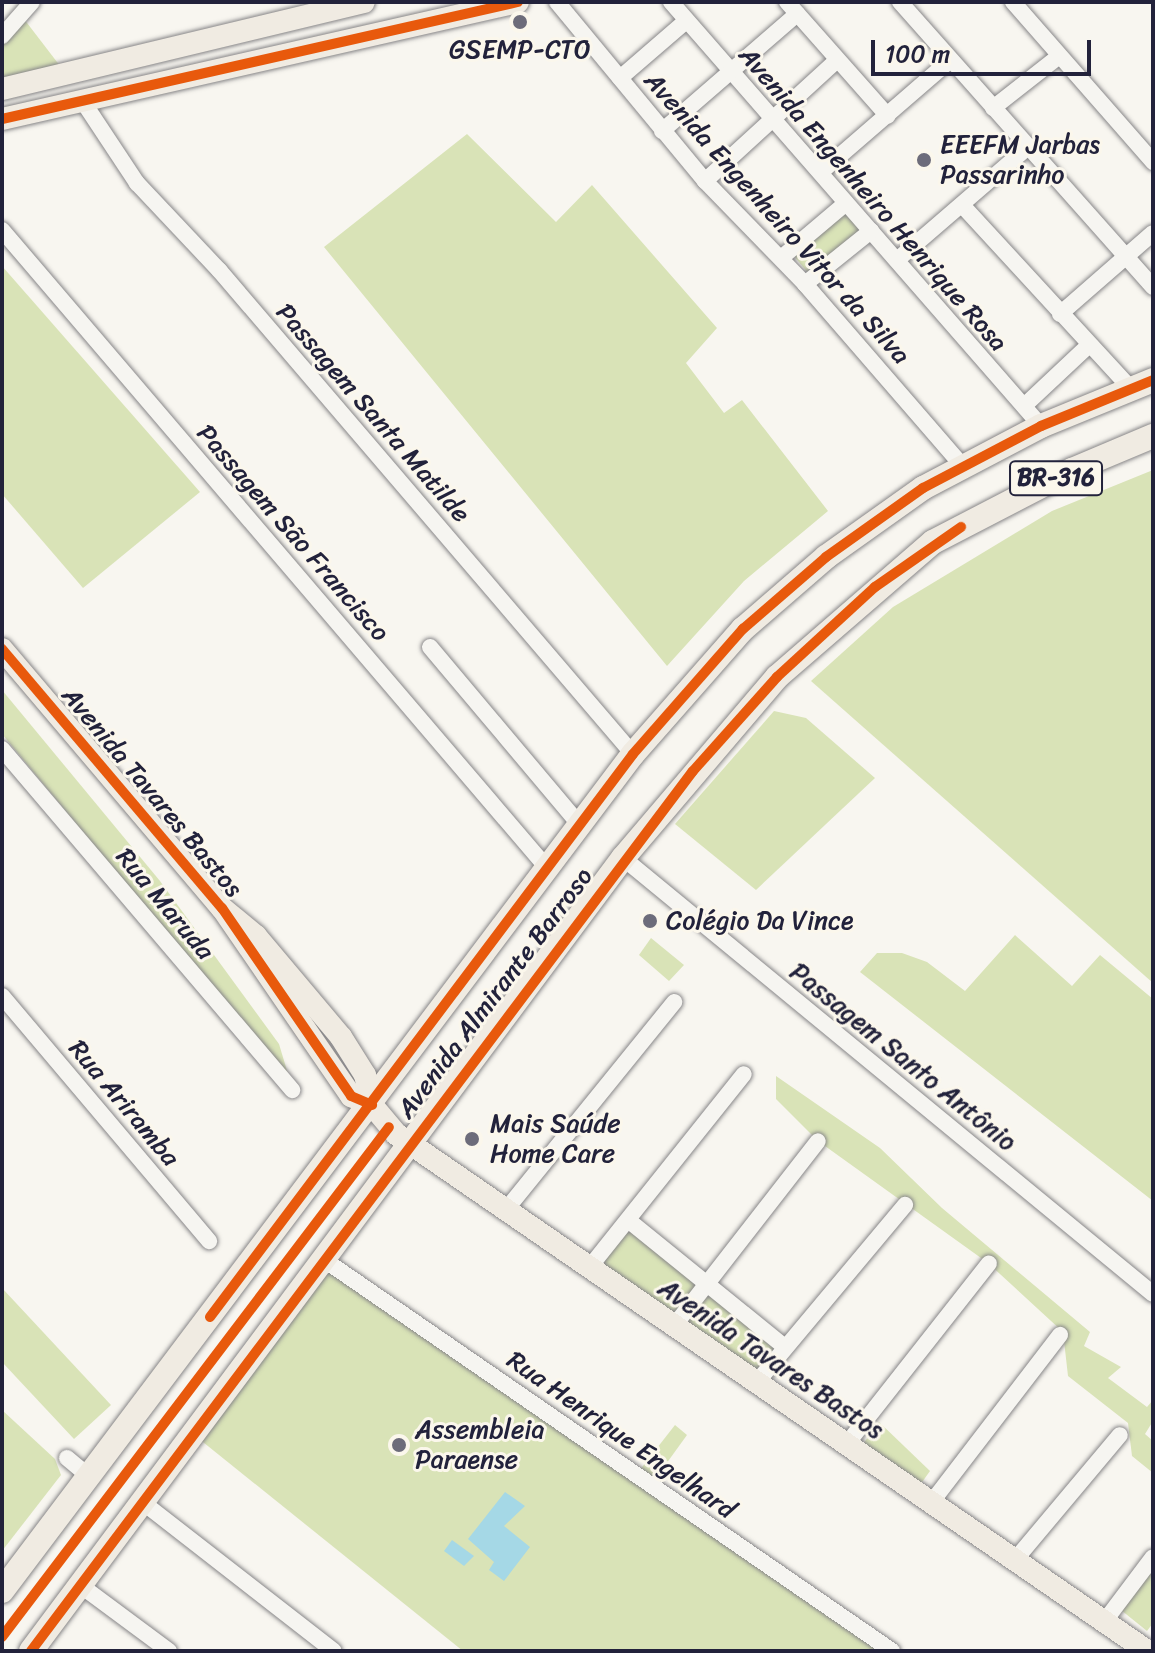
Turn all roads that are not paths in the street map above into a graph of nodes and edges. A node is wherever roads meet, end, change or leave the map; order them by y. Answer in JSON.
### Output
{"nodes":[{"id":1,"x":32,"y":2,"type":"edge"},
{"id":2,"x":364,"y":2,"type":"edge"},
{"id":3,"x":518,"y":2,"type":"edge"},
{"id":4,"x":557,"y":2,"type":"edge"},
{"id":5,"x":671,"y":2,"type":"edge"},
{"id":6,"x":1013,"y":2,"type":"edge"},
{"id":7,"x":906,"y":4,"type":"edge"},
{"id":8,"x":792,"y":8,"type":"edge"},
{"id":9,"x":686,"y":21,"type":"junction"},
{"id":10,"x":2,"y":36,"type":"edge"},
{"id":11,"x":1058,"y":57,"type":"junction"},
{"id":12,"x":837,"y":60,"type":"junction"},
{"id":13,"x":949,"y":61,"type":"junction"},
{"id":14,"x":730,"y":72,"type":"junction"},
{"id":15,"x":620,"y":78,"type":"junction"},
{"id":16,"x":2,"y":89,"type":"edge"},
{"id":17,"x":82,"y":100,"type":"junction"},
{"id":18,"x":993,"y":108,"type":"junction"},
{"id":19,"x":888,"y":116,"type":"junction"},
{"id":20,"x":771,"y":118,"type":"junction"},
{"id":21,"x":2,"y":119,"type":"edge"},
{"id":22,"x":662,"y":131,"type":"junction"},
{"id":23,"x":1028,"y":147,"type":"junction"},
{"id":24,"x":1153,"y":162,"type":"edge"},
{"id":25,"x":821,"y":172,"type":"junction"},
{"id":26,"x":705,"y":181,"type":"junction"},
{"id":27,"x":846,"y":203,"type":"junction"},
{"id":28,"x":962,"y":205,"type":"junction"},
{"id":29,"x":2,"y":230,"type":"edge"},
{"id":30,"x":871,"y":231,"type":"junction"},
{"id":31,"x":1153,"y":233,"type":"edge"},
{"id":32,"x":781,"y":258,"type":"junction"},
{"id":33,"x":1125,"y":258,"type":"junction"},
{"id":34,"x":897,"y":260,"type":"junction"},
{"id":35,"x":805,"y":284,"type":"junction"},
{"id":36,"x":1153,"y":287,"type":"edge"},
{"id":37,"x":1060,"y":314,"type":"junction"},
{"id":38,"x":1089,"y":345,"type":"junction"},
{"id":39,"x":1142,"y":384,"type":"edge"},
{"id":40,"x":1024,"y":406,"type":"junction"},
{"id":41,"x":1041,"y":426,"type":"junction"},
{"id":42,"x":1153,"y":436,"type":"edge"},
{"id":43,"x":962,"y":465,"type":"junction"},
{"id":44,"x":430,"y":647,"type":"dead end"},
{"id":45,"x":2,"y":649,"type":"edge"},
{"id":46,"x":2,"y":749,"type":"edge"},
{"id":47,"x":633,"y":754,"type":"junction"},
{"id":48,"x":580,"y":825,"type":"junction"},
{"id":49,"x":623,"y":858,"type":"junction"},
{"id":50,"x":547,"y":868,"type":"junction"},
{"id":51,"x":2,"y":996,"type":"edge"},
{"id":52,"x":674,"y":1002,"type":"dead end"},
{"id":53,"x":744,"y":1074,"type":"dead end"},
{"id":54,"x":292,"y":1090,"type":"dead end"},
{"id":55,"x":372,"y":1105,"type":"junction"},
{"id":56,"x":818,"y":1141,"type":"dead end"},
{"id":57,"x":410,"y":1144,"type":"junction"},
{"id":58,"x":905,"y":1205,"type":"dead end"},
{"id":59,"x":505,"y":1211,"type":"junction"},
{"id":60,"x":628,"y":1220,"type":"junction"},
{"id":61,"x":209,"y":1241,"type":"dead end"},
{"id":62,"x":323,"y":1259,"type":"junction"},
{"id":63,"x":989,"y":1263,"type":"dead end"},
{"id":64,"x":589,"y":1268,"type":"junction"},
{"id":65,"x":706,"y":1287,"type":"junction"},
{"id":66,"x":1153,"y":1294,"type":"edge"},
{"id":67,"x":674,"y":1326,"type":"junction"},
{"id":68,"x":1060,"y":1335,"type":"dead end"},
{"id":69,"x":785,"y":1347,"type":"junction"},
{"id":70,"x":757,"y":1382,"type":"junction"},
{"id":71,"x":1120,"y":1435,"type":"dead end"},
{"id":72,"x":846,"y":1445,"type":"junction"},
{"id":73,"x":67,"y":1458,"type":"dead end"},
{"id":74,"x":90,"y":1477,"type":"junction"},
{"id":75,"x":141,"y":1501,"type":"junction"},
{"id":76,"x":931,"y":1503,"type":"junction"},
{"id":77,"x":1153,"y":1557,"type":"edge"},
{"id":78,"x":1015,"y":1560,"type":"junction"},
{"id":79,"x":80,"y":1585,"type":"junction"},
{"id":80,"x":2,"y":1591,"type":"edge"},
{"id":81,"x":1104,"y":1622,"type":"junction"},
{"id":82,"x":31,"y":1651,"type":"edge"},
{"id":83,"x":169,"y":1651,"type":"edge"},
{"id":84,"x":334,"y":1651,"type":"edge"},
{"id":85,"x":892,"y":1651,"type":"edge"},
{"id":86,"x":1147,"y":1651,"type":"edge"}],
"edges":[{"from":1,"to":10,"type":"street"},
{"from":2,"to":16,"type":"main road"},
{"from":3,"to":17,"type":"main road"},
{"from":4,"to":15,"type":"street","name":"Avenida Engenheiro Vitor da Silva"},
{"from":5,"to":9,"type":"street","name":"Avenida Engenheiro Henrique Rosa"},
{"from":6,"to":11,"type":"street"},
{"from":7,"to":13,"type":"street"},
{"from":8,"to":12,"type":"street"},
{"from":8,"to":14,"type":"street"},
{"from":9,"to":14,"type":"street","name":"Avenida Engenheiro Henrique Rosa"},
{"from":9,"to":15,"type":"street"},
{"from":11,"to":18,"type":"street"},
{"from":11,"to":24,"type":"street"},
{"from":12,"to":19,"type":"street"},
{"from":12,"to":20,"type":"street"},
{"from":13,"to":18,"type":"street"},
{"from":13,"to":19,"type":"street"},
{"from":14,"to":20,"type":"street","name":"Avenida Engenheiro Henrique Rosa"},
{"from":14,"to":22,"type":"street"},
{"from":15,"to":22,"type":"street","name":"Avenida Engenheiro Vitor da Silva"},
{"from":17,"to":21,"type":"main road"},
{"from":17,"to":47,"type":"street","name":"Passagem Santa Matilde"},
{"from":18,"to":23,"type":"street"},
{"from":19,"to":25,"type":"street"},
{"from":20,"to":25,"type":"street","name":"Avenida Engenheiro Henrique Rosa"},
{"from":20,"to":26,"type":"street"},
{"from":22,"to":26,"type":"street","name":"Avenida Engenheiro Vitor da Silva"},
{"from":23,"to":28,"type":"street"},
{"from":23,"to":33,"type":"street"},
{"from":25,"to":27,"type":"street","name":"Avenida Engenheiro Henrique Rosa"},
{"from":26,"to":32,"type":"street","name":"Avenida Engenheiro Vitor da Silva"},
{"from":27,"to":30,"type":"street","name":"Avenida Engenheiro Henrique Rosa"},
{"from":27,"to":32,"type":"street"},
{"from":28,"to":34,"type":"street"},
{"from":28,"to":37,"type":"street"},
{"from":29,"to":50,"type":"street","name":"Passagem São Francisco"},
{"from":30,"to":34,"type":"street","name":"Avenida Engenheiro Henrique Rosa"},
{"from":30,"to":35,"type":"street"},
{"from":31,"to":33,"type":"street"},
{"from":32,"to":35,"type":"street","name":"Avenida Engenheiro Vitor da Silva"},
{"from":33,"to":36,"type":"street"},
{"from":33,"to":37,"type":"street"},
{"from":34,"to":40,"type":"street","name":"Avenida Engenheiro Henrique Rosa"},
{"from":35,"to":43,"type":"street","name":"Avenida Engenheiro Vitor da Silva"},
{"from":37,"to":38,"type":"street"},
{"from":38,"to":39,"type":"street"},
{"from":38,"to":40,"type":"street"},
{"from":39,"to":41,"type":"highway","name":"Avenida Almirante Barroso","number":"BR-316"},
{"from":40,"to":41,"type":"street","name":"Avenida Engenheiro Henrique Rosa"},
{"from":41,"to":43,"type":"highway","name":"Avenida Almirante Barroso","number":"BR-316"},
{"from":42,"to":49,"type":"highway","name":"Avenida Almirante Barroso","number":"BR-316"},
{"from":43,"to":47,"type":"highway","name":"Avenida Almirante Barroso","number":"BR-316"},
{"from":44,"to":48,"type":"street"},
{"from":45,"to":55,"type":"main road","name":"Avenida Tavares Bastos"},
{"from":46,"to":54,"type":"street","name":"Rua Maruda"},
{"from":47,"to":48,"type":"highway","name":"Avenida Almirante Barroso","number":"BR-316"},
{"from":48,"to":50,"type":"highway","name":"Avenida Almirante Barroso","number":"BR-316"},
{"from":49,"to":57,"type":"highway","name":"Avenida Almirante Barroso","number":"BR-316"},
{"from":49,"to":66,"type":"street","name":"Passagem Santo Antônio"},
{"from":50,"to":55,"type":"highway","name":"Avenida Almirante Barroso","number":"BR-316"},
{"from":51,"to":61,"type":"street","name":"Rua Ariramba"},
{"from":52,"to":59,"type":"street"},
{"from":53,"to":60,"type":"street"},
{"from":55,"to":57,"type":"main road","name":"Avenida Tavares Bastos"},
{"from":55,"to":74,"type":"highway","name":"Avenida Almirante Barroso","number":"BR-316"},
{"from":56,"to":65,"type":"street"},
{"from":57,"to":59,"type":"main road","name":"Avenida Tavares Bastos"},
{"from":57,"to":62,"type":"highway","name":"Avenida Almirante Barroso","number":"BR-316"},
{"from":58,"to":69,"type":"street"},
{"from":59,"to":64,"type":"main road","name":"Avenida Tavares Bastos"},
{"from":60,"to":64,"type":"street"},
{"from":60,"to":65,"type":"street"},
{"from":62,"to":75,"type":"highway","name":"Avenida Almirante Barroso","number":"BR-316"},
{"from":62,"to":85,"type":"street","name":"Rua Henrique Engelhard"},
{"from":63,"to":72,"type":"street"},
{"from":64,"to":67,"type":"main road","name":"Avenida Tavares Bastos"},
{"from":65,"to":67,"type":"street"},
{"from":65,"to":69,"type":"street"},
{"from":67,"to":70,"type":"main road","name":"Avenida Tavares Bastos"},
{"from":68,"to":76,"type":"street"},
{"from":69,"to":70,"type":"street"},
{"from":70,"to":72,"type":"main road","name":"Avenida Tavares Bastos"},
{"from":71,"to":78,"type":"street"},
{"from":72,"to":76,"type":"main road","name":"Avenida Tavares Bastos"},
{"from":73,"to":74,"type":"street"},
{"from":74,"to":80,"type":"highway","name":"Avenida Almirante Barroso"},
{"from":75,"to":79,"type":"highway","name":"Avenida Almirante Barroso","number":"BR-316"},
{"from":75,"to":84,"type":"street"},
{"from":76,"to":78,"type":"main road","name":"Avenida Tavares Bastos"},
{"from":77,"to":81,"type":"street"},
{"from":78,"to":81,"type":"main road","name":"Avenida Tavares Bastos"},
{"from":79,"to":82,"type":"highway","name":"Avenida Almirante Barroso","number":"BR-316"},
{"from":79,"to":83,"type":"street"},
{"from":81,"to":86,"type":"main road","name":"Avenida Tavares Bastos"}]}
